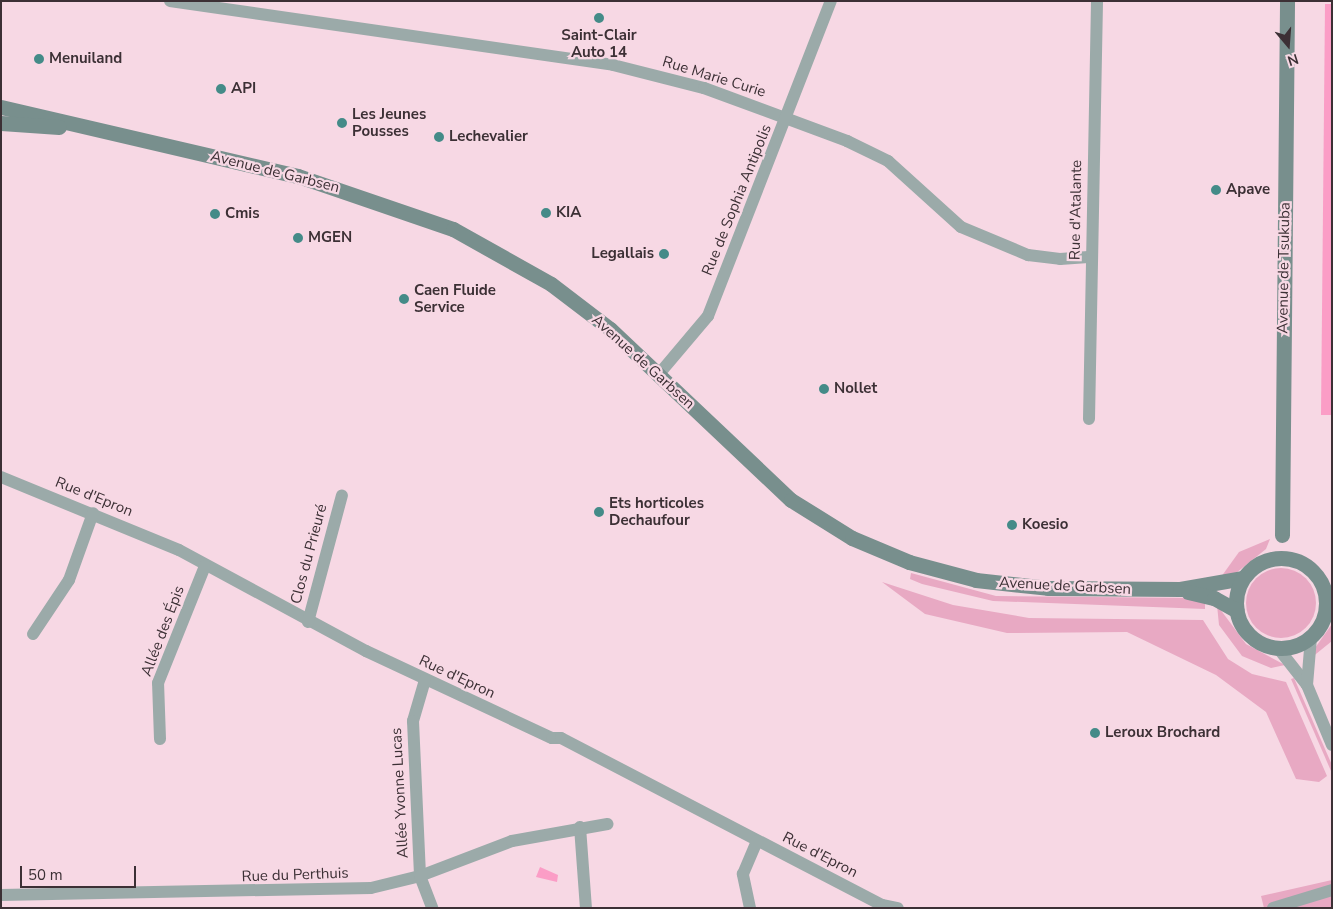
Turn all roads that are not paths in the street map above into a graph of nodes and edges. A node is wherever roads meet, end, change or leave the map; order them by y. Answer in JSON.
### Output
{"nodes":[{"id":1,"x":170,"y":1,"type":"edge"},
{"id":2,"x":831,"y":1,"type":"edge"},
{"id":3,"x":1096,"y":1,"type":"edge"},
{"id":4,"x":1287,"y":1,"type":"edge"},
{"id":5,"x":244,"y":7,"type":"edge"},
{"id":6,"x":1,"y":107,"type":"edge"},
{"id":7,"x":788,"y":118,"type":"junction"},
{"id":8,"x":1,"y":123,"type":"edge"},
{"id":9,"x":90,"y":127,"type":"junction"},
{"id":10,"x":1092,"y":257,"type":"junction"},
{"id":11,"x":660,"y":374,"type":"junction"},
{"id":12,"x":1089,"y":419,"type":"dead end"},
{"id":13,"x":1,"y":477,"type":"edge"},
{"id":14,"x":342,"y":495,"type":"dead end"},
{"id":15,"x":92,"y":513,"type":"junction"},
{"id":16,"x":1282,"y":535,"type":"junction"},
{"id":17,"x":1264,"y":561,"type":"junction"},
{"id":18,"x":1298,"y":561,"type":"junction"},
{"id":19,"x":205,"y":566,"type":"junction"},
{"id":20,"x":1244,"y":578,"type":"junction"},
{"id":21,"x":1326,"y":581,"type":"edge"},
{"id":22,"x":1180,"y":589,"type":"junction"},
{"id":23,"x":1236,"y":611,"type":"junction"},
{"id":24,"x":1328,"y":616,"type":"edge"},
{"id":25,"x":308,"y":622,"type":"junction"},
{"id":26,"x":33,"y":634,"type":"dead end"},
{"id":27,"x":1311,"y":638,"type":"junction"},
{"id":28,"x":1278,"y":648,"type":"junction"},
{"id":29,"x":425,"y":680,"type":"junction"},
{"id":30,"x":1307,"y":685,"type":"junction"},
{"id":31,"x":160,"y":739,"type":"dead end"},
{"id":32,"x":1332,"y":745,"type":"edge"},
{"id":33,"x":607,"y":824,"type":"dead end"},
{"id":34,"x":580,"y":827,"type":"junction"},
{"id":35,"x":756,"y":841,"type":"junction"},
{"id":36,"x":420,"y":876,"type":"junction"},
{"id":37,"x":1332,"y":890,"type":"edge"},
{"id":38,"x":1,"y":895,"type":"edge"},
{"id":39,"x":80,"y":902,"type":"edge"},
{"id":40,"x":883,"y":906,"type":"edge"},
{"id":41,"x":432,"y":908,"type":"edge"},
{"id":42,"x":586,"y":908,"type":"edge"},
{"id":43,"x":750,"y":908,"type":"edge"},
{"id":44,"x":898,"y":908,"type":"edge"},
{"id":45,"x":1273,"y":908,"type":"edge"}],
"edges":[{"from":1,"to":5,"type":"street","name":"Rue Marie Curie"},
{"from":2,"to":7,"type":"street","name":"Rue de Sophia Antipolis"},
{"from":3,"to":10,"type":"street","name":"Rue d'Atalante"},
{"from":4,"to":16,"type":"main road","name":"Avenue de Tsukuba"},
{"from":5,"to":7,"type":"street","name":"Rue Marie Curie"},
{"from":6,"to":9,"type":"main road","name":"Avenue de Garbsen"},
{"from":7,"to":10,"type":"street","name":"Rue Marie Curie"},
{"from":7,"to":11,"type":"street","name":"Rue de Sophia Antipolis"},
{"from":8,"to":9,"type":"main road","name":"Avenue de Garbsen"},
{"from":9,"to":11,"type":"main road","name":"Avenue de Garbsen"},
{"from":10,"to":12,"type":"street","name":"Rue d'Atalante"},
{"from":11,"to":22,"type":"main road","name":"Avenue de Garbsen"},
{"from":13,"to":15,"type":"street","name":"Rue d'Epron"},
{"from":14,"to":25,"type":"street","name":"Clos du Prieuré"},
{"from":15,"to":19,"type":"street","name":"Rue d'Epron"},
{"from":15,"to":26,"type":"street"},
{"from":16,"to":17,"type":"main road"},
{"from":16,"to":18,"type":"main road"},
{"from":17,"to":18,"type":"main road"},
{"from":17,"to":20,"type":"main road"},
{"from":18,"to":21,"type":"main road"},
{"from":19,"to":25,"type":"street","name":"Rue d'Epron"},
{"from":19,"to":31,"type":"street","name":"Allée des Épis"},
{"from":20,"to":22,"type":"main road"},
{"from":20,"to":23,"type":"main road"},
{"from":21,"to":24,"type":"main road"},
{"from":22,"to":23,"type":"main road"},
{"from":23,"to":28,"type":"main road"},
{"from":24,"to":27,"type":"main road"},
{"from":25,"to":29,"type":"street","name":"Rue d'Epron"},
{"from":27,"to":28,"type":"main road"},
{"from":27,"to":30,"type":"street"},
{"from":28,"to":30,"type":"street"},
{"from":29,"to":35,"type":"street","name":"Rue d'Epron"},
{"from":29,"to":36,"type":"street","name":"Allée Yvonne Lucas"},
{"from":30,"to":32,"type":"street"},
{"from":33,"to":34,"type":"street","name":"Rue du Perthuis"},
{"from":34,"to":36,"type":"street","name":"Rue du Perthuis"},
{"from":34,"to":42,"type":"street"},
{"from":35,"to":40,"type":"street","name":"Rue d'Epron"},
{"from":35,"to":43,"type":"street"},
{"from":36,"to":39,"type":"street","name":"Rue du Perthuis"},
{"from":36,"to":41,"type":"street","name":"Allée Yvonne Lucas"},
{"from":37,"to":45,"type":"street"},
{"from":38,"to":39,"type":"street","name":"Rue du Perthuis"},
{"from":40,"to":44,"type":"street","name":"Rue d'Epron"}]}
